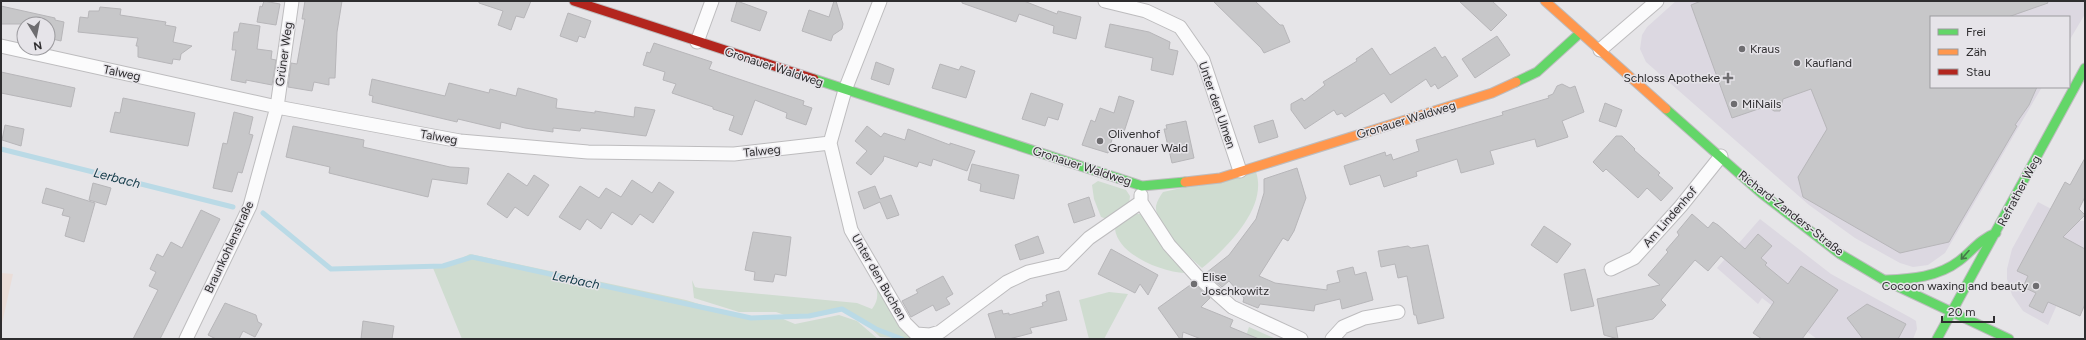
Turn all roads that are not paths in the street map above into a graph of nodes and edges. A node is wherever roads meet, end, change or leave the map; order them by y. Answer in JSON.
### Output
{"nodes":[{"id":1,"x":292,"y":1,"type":"edge"},
{"id":2,"x":574,"y":1,"type":"edge"},
{"id":3,"x":712,"y":1,"type":"edge"},
{"id":4,"x":880,"y":1,"type":"edge"},
{"id":5,"x":1105,"y":1,"type":"edge"},
{"id":6,"x":1545,"y":1,"type":"edge"},
{"id":7,"x":1657,"y":1,"type":"edge"},
{"id":8,"x":1580,"y":33,"type":"junction"},
{"id":9,"x":697,"y":42,"type":"junction"},
{"id":10,"x":1,"y":46,"type":"edge"},
{"id":11,"x":1600,"y":50,"type":"junction"},
{"id":12,"x":2085,"y":68,"type":"edge"},
{"id":13,"x":845,"y":90,"type":"junction"},
{"id":14,"x":277,"y":107,"type":"junction"},
{"id":15,"x":830,"y":143,"type":"junction"},
{"id":16,"x":1721,"y":156,"type":"junction"},
{"id":17,"x":1240,"y":172,"type":"junction"},
{"id":18,"x":1142,"y":186,"type":"junction"},
{"id":19,"x":1141,"y":202,"type":"junction"},
{"id":20,"x":1996,"y":233,"type":"junction"},
{"id":21,"x":1611,"y":269,"type":"dead end"},
{"id":22,"x":1884,"y":280,"type":"junction"},
{"id":23,"x":1398,"y":312,"type":"dead end"},
{"id":24,"x":1952,"y":313,"type":"junction"},
{"id":25,"x":186,"y":339,"type":"edge"},
{"id":26,"x":1301,"y":339,"type":"edge"},
{"id":27,"x":1332,"y":339,"type":"edge"},
{"id":28,"x":1937,"y":339,"type":"edge"},
{"id":29,"x":2009,"y":339,"type":"edge"}],
"edges":[{"from":1,"to":14,"type":"street","name":"Grüner Weg"},
{"from":2,"to":9,"type":"street","name":"Gronauer Waldweg"},
{"from":3,"to":9,"type":"street"},
{"from":4,"to":13,"type":"street"},
{"from":5,"to":17,"type":"street","name":"Unter den Ulmen"},
{"from":6,"to":8,"type":"street","name":"Richard-Zanders-Straße"},
{"from":7,"to":11,"type":"street"},
{"from":8,"to":11,"type":"street","name":"Richard-Zanders-Straße"},
{"from":8,"to":17,"type":"street","name":"Gronauer Waldweg"},
{"from":9,"to":13,"type":"street","name":"Gronauer Waldweg"},
{"from":10,"to":14,"type":"street","name":"Talweg"},
{"from":11,"to":16,"type":"street","name":"Richard-Zanders-Straße"},
{"from":12,"to":20,"type":"street","name":"Refrather Weg"},
{"from":13,"to":15,"type":"street"},
{"from":13,"to":18,"type":"street","name":"Gronauer Waldweg"},
{"from":14,"to":15,"type":"street","name":"Talweg"},
{"from":14,"to":25,"type":"street","name":"Braunkohlenstraße"},
{"from":15,"to":19,"type":"street","name":"Unter den Buchen"},
{"from":16,"to":21,"type":"street","name":"Am Lindenhof"},
{"from":16,"to":22,"type":"street","name":"Richard-Zanders-Straße"},
{"from":17,"to":18,"type":"street","name":"Gronauer Waldweg"},
{"from":18,"to":19,"type":"street"},
{"from":19,"to":26,"type":"street"},
{"from":20,"to":22,"type":"street","one_way":true},
{"from":20,"to":24,"type":"street","name":"Refrather Weg"},
{"from":22,"to":24,"type":"street","name":"Richard-Zanders-Straße"},
{"from":23,"to":27,"type":"street"},
{"from":24,"to":28,"type":"street","name":"Refrather Weg"},
{"from":24,"to":29,"type":"street","name":"Richard-Zanders-Straße"}]}
